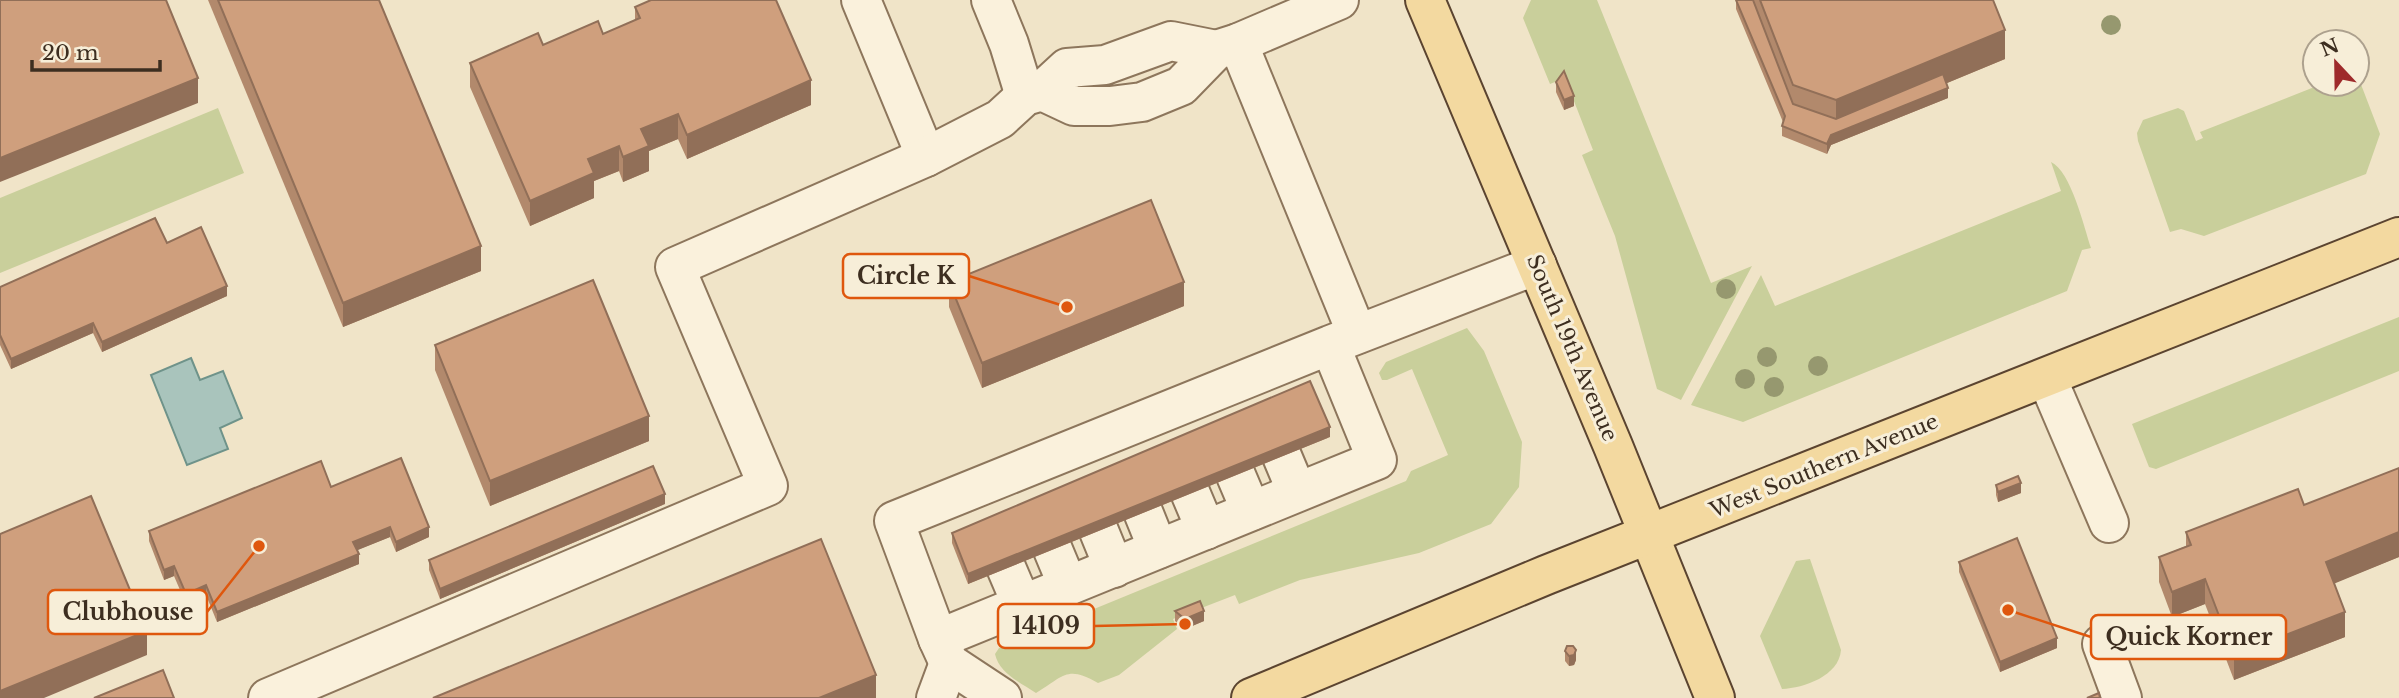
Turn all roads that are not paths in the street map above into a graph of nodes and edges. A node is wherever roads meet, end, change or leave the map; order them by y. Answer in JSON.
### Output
{"nodes":[{"id":1,"x":861,"y":0,"type":"edge"},
{"id":2,"x":991,"y":0,"type":"edge"},
{"id":3,"x":1339,"y":0,"type":"edge"},
{"id":4,"x":1424,"y":0,"type":"edge"},
{"id":5,"x":1227,"y":47,"type":"junction"},
{"id":6,"x":1105,"y":65,"type":"junction"},
{"id":7,"x":1034,"y":93,"type":"junction"},
{"id":8,"x":1110,"y":106,"type":"junction"},
{"id":9,"x":926,"y":157,"type":"junction"},
{"id":10,"x":2399,"y":237,"type":"edge"},
{"id":11,"x":1537,"y":265,"type":"junction"},
{"id":12,"x":1344,"y":340,"type":"junction"},
{"id":13,"x":2047,"y":377,"type":"junction"},
{"id":14,"x":1276,"y":442,"type":"edge"},
{"id":15,"x":1228,"y":459,"type":"edge"},
{"id":16,"x":1184,"y":478,"type":"edge"},
{"id":17,"x":1297,"y":492,"type":"junction"},
{"id":18,"x":1137,"y":497,"type":"edge"},
{"id":19,"x":1251,"y":511,"type":"junction"},
{"id":20,"x":1094,"y":519,"type":"edge"},
{"id":21,"x":2109,"y":523,"type":"dead end"},
{"id":22,"x":1206,"y":530,"type":"junction"},
{"id":23,"x":1650,"y":535,"type":"junction"},
{"id":24,"x":1048,"y":538,"type":"edge"},
{"id":25,"x":1158,"y":549,"type":"junction"},
{"id":26,"x":1002,"y":558,"type":"edge"},
{"id":27,"x":1114,"y":568,"type":"junction"},
{"id":28,"x":1068,"y":586,"type":"junction"},
{"id":29,"x":1022,"y":605,"type":"junction"},
{"id":30,"x":2102,"y":644,"type":"dead end"},
{"id":31,"x":941,"y":667,"type":"edge"},
{"id":32,"x":334,"y":685,"type":"edge"},
{"id":33,"x":276,"y":697,"type":"edge"},
{"id":34,"x":1002,"y":698,"type":"edge"},
{"id":35,"x":1251,"y":698,"type":"edge"},
{"id":36,"x":1715,"y":698,"type":"edge"},
{"id":37,"x":2122,"y":698,"type":"edge"}],
"edges":[{"from":1,"to":9,"type":"lane"},
{"from":2,"to":7,"type":"lane"},
{"from":3,"to":5,"type":"lane"},
{"from":4,"to":11,"type":"main road","name":"South 19th Avenue"},
{"from":5,"to":6,"type":"lane"},
{"from":5,"to":8,"type":"lane"},
{"from":5,"to":12,"type":"lane"},
{"from":6,"to":7,"type":"lane"},
{"from":6,"to":8,"type":"lane"},
{"from":7,"to":8,"type":"lane"},
{"from":7,"to":9,"type":"lane"},
{"from":9,"to":32,"type":"lane"},
{"from":10,"to":13,"type":"main road","name":"West Southern Avenue"},
{"from":11,"to":12,"type":"lane"},
{"from":11,"to":23,"type":"main road","name":"South 19th Avenue"},
{"from":12,"to":17,"type":"lane"},
{"from":12,"to":31,"type":"lane"},
{"from":13,"to":21,"type":"lane"},
{"from":13,"to":23,"type":"main road","name":"West Southern Avenue"},
{"from":14,"to":17,"type":"lane"},
{"from":15,"to":19,"type":"lane"},
{"from":16,"to":22,"type":"lane"},
{"from":17,"to":19,"type":"lane"},
{"from":18,"to":25,"type":"lane"},
{"from":19,"to":22,"type":"lane"},
{"from":20,"to":27,"type":"lane"},
{"from":22,"to":25,"type":"lane"},
{"from":23,"to":35,"type":"main road","name":"West Southern Avenue"},
{"from":23,"to":36,"type":"main road","name":"South 19th Avenue"},
{"from":24,"to":28,"type":"lane"},
{"from":25,"to":27,"type":"lane"},
{"from":26,"to":29,"type":"lane"},
{"from":27,"to":28,"type":"lane"},
{"from":28,"to":29,"type":"lane"},
{"from":29,"to":31,"type":"lane"},
{"from":30,"to":37,"type":"lane"},
{"from":31,"to":34,"type":"lane"},
{"from":32,"to":33,"type":"lane"}]}
